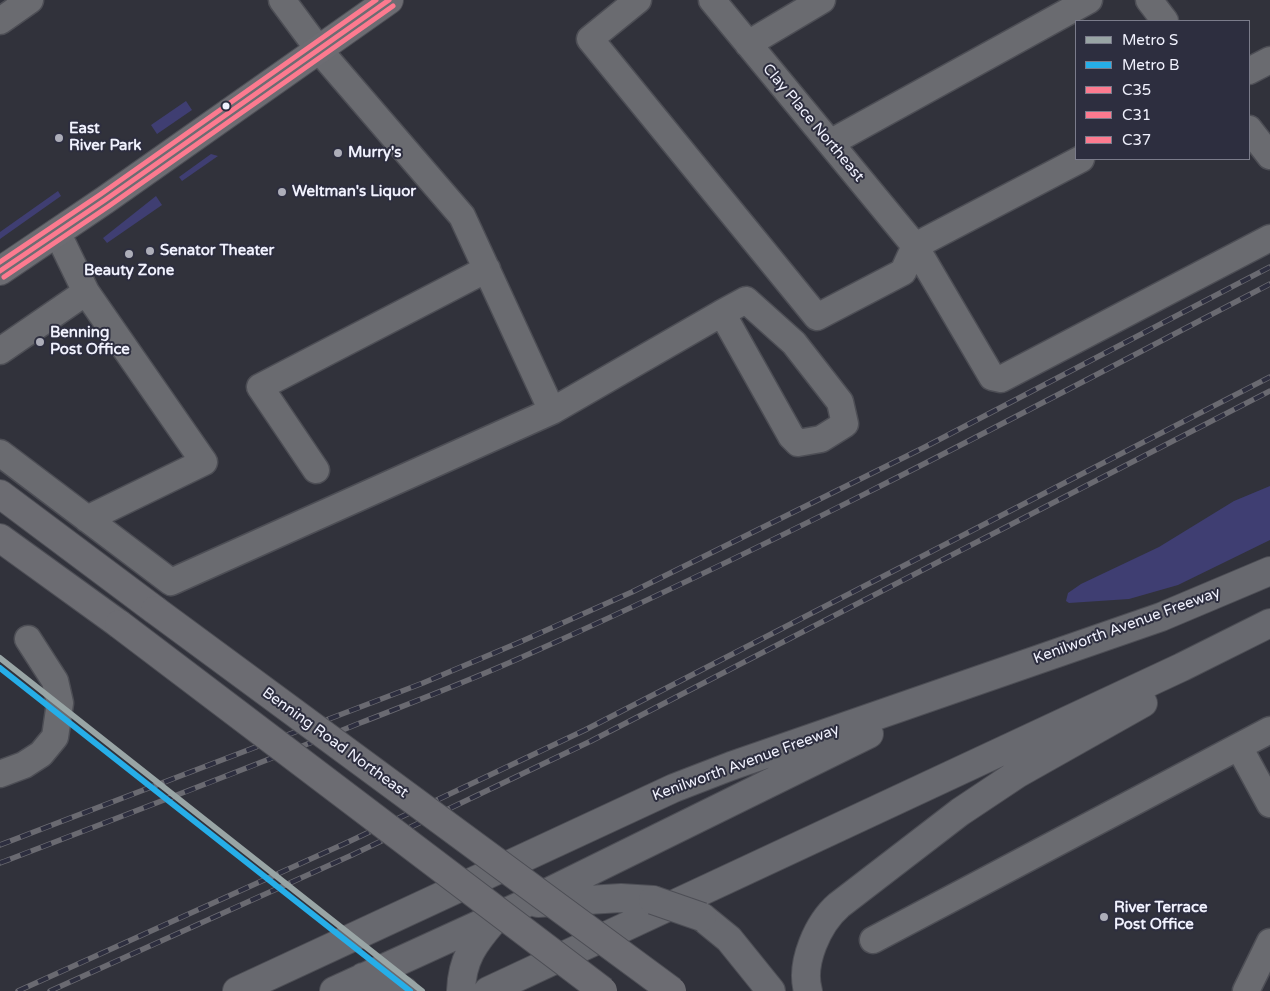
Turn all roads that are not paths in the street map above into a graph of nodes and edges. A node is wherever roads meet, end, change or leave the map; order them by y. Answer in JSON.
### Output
{"nodes":[{"id":1,"x":30,"y":0,"type":"edge"},
{"id":2,"x":282,"y":0,"type":"edge"},
{"id":3,"x":389,"y":0,"type":"edge"},
{"id":4,"x":638,"y":0,"type":"edge"},
{"id":5,"x":712,"y":0,"type":"edge"},
{"id":6,"x":822,"y":0,"type":"edge"},
{"id":7,"x":1089,"y":0,"type":"edge"},
{"id":8,"x":1149,"y":0,"type":"edge"},
{"id":9,"x":1164,"y":20,"type":"edge"},
{"id":10,"x":0,"y":21,"type":"edge"},
{"id":11,"x":748,"y":44,"type":"junction"},
{"id":12,"x":319,"y":50,"type":"junction"},
{"id":13,"x":1270,"y":60,"type":"edge"},
{"id":14,"x":1250,"y":70,"type":"edge"},
{"id":15,"x":1250,"y":130,"type":"edge"},
{"id":16,"x":830,"y":143,"type":"junction"},
{"id":17,"x":1270,"y":156,"type":"edge"},
{"id":18,"x":1079,"y":160,"type":"edge"},
{"id":19,"x":57,"y":232,"type":"junction"},
{"id":20,"x":1270,"y":238,"type":"edge"},
{"id":21,"x":916,"y":246,"type":"junction"},
{"id":22,"x":487,"y":269,"type":"junction"},
{"id":23,"x":0,"y":271,"type":"edge"},
{"id":24,"x":86,"y":292,"type":"junction"},
{"id":25,"x":722,"y":313,"type":"junction"},
{"id":26,"x":0,"y":351,"type":"edge"},
{"id":27,"x":552,"y":410,"type":"junction"},
{"id":28,"x":0,"y":454,"type":"edge"},
{"id":29,"x":316,"y":470,"type":"dead end"},
{"id":30,"x":0,"y":494,"type":"edge"},
{"id":31,"x":87,"y":519,"type":"junction"},
{"id":32,"x":0,"y":538,"type":"edge"},
{"id":33,"x":1270,"y":571,"type":"edge"},
{"id":34,"x":1270,"y":623,"type":"edge"},
{"id":35,"x":1270,"y":628,"type":"edge"},
{"id":36,"x":28,"y":639,"type":"dead end"},
{"id":37,"x":993,"y":676,"type":"junction"},
{"id":38,"x":1270,"y":730,"type":"edge"},
{"id":39,"x":1238,"y":747,"type":"junction"},
{"id":40,"x":0,"y":774,"type":"edge"},
{"id":41,"x":1270,"y":804,"type":"edge"},
{"id":42,"x":510,"y":911,"type":"junction"},
{"id":43,"x":873,"y":940,"type":"dead end"},
{"id":44,"x":1270,"y":942,"type":"edge"},
{"id":45,"x":363,"y":977,"type":"junction"},
{"id":46,"x":461,"y":985,"type":"edge"},
{"id":47,"x":237,"y":991,"type":"edge"},
{"id":48,"x":334,"y":991,"type":"edge"},
{"id":49,"x":404,"y":991,"type":"edge"},
{"id":50,"x":488,"y":991,"type":"edge"},
{"id":51,"x":603,"y":991,"type":"edge"},
{"id":52,"x":672,"y":991,"type":"edge"},
{"id":53,"x":771,"y":991,"type":"edge"},
{"id":54,"x":808,"y":991,"type":"edge"},
{"id":55,"x":1246,"y":991,"type":"edge"}],
"edges":[{"from":1,"to":10,"type":"street"},
{"from":2,"to":12,"type":"street"},
{"from":3,"to":12,"type":"main road"},
{"from":4,"to":21,"type":"street"},
{"from":5,"to":11,"type":"street","name":"Clay Place Northeast"},
{"from":6,"to":11,"type":"street"},
{"from":7,"to":16,"type":"street"},
{"from":8,"to":9,"type":"street"},
{"from":11,"to":16,"type":"street","name":"Clay Place Northeast"},
{"from":12,"to":19,"type":"main road"},
{"from":12,"to":22,"type":"street"},
{"from":13,"to":14,"type":"street"},
{"from":15,"to":17,"type":"street"},
{"from":16,"to":21,"type":"street","name":"Clay Place Northeast"},
{"from":18,"to":21,"type":"street"},
{"from":19,"to":23,"type":"main road"},
{"from":19,"to":24,"type":"street"},
{"from":20,"to":21,"type":"street","name":"Clay Place Northeast"},
{"from":22,"to":27,"type":"street"},
{"from":22,"to":29,"type":"street"},
{"from":24,"to":26,"type":"street"},
{"from":24,"to":31,"type":"street"},
{"from":25,"to":25,"type":"street"},
{"from":25,"to":27,"type":"street"},
{"from":27,"to":31,"type":"street"},
{"from":28,"to":31,"type":"street"},
{"from":30,"to":52,"type":"main road","name":"Benning Road Northeast","bridge":true},
{"from":32,"to":51,"type":"main road","bridge":true},
{"from":33,"to":37,"type":"highway","name":"Kenilworth Avenue Freeway"},
{"from":34,"to":50,"type":"highway"},
{"from":35,"to":54,"type":"highway"},
{"from":36,"to":40,"type":"street"},
{"from":37,"to":42,"type":"highway"},
{"from":37,"to":47,"type":"highway","name":"Kenilworth Avenue Freeway"},
{"from":38,"to":39,"type":"street"},
{"from":39,"to":41,"type":"street"},
{"from":39,"to":43,"type":"street"},
{"from":42,"to":45,"type":"highway"},
{"from":42,"to":46,"type":"highway"},
{"from":42,"to":53,"type":"highway","bridge":true},
{"from":44,"to":55,"type":"street"},
{"from":45,"to":48,"type":"highway"},
{"from":45,"to":49,"type":"highway"}]}
